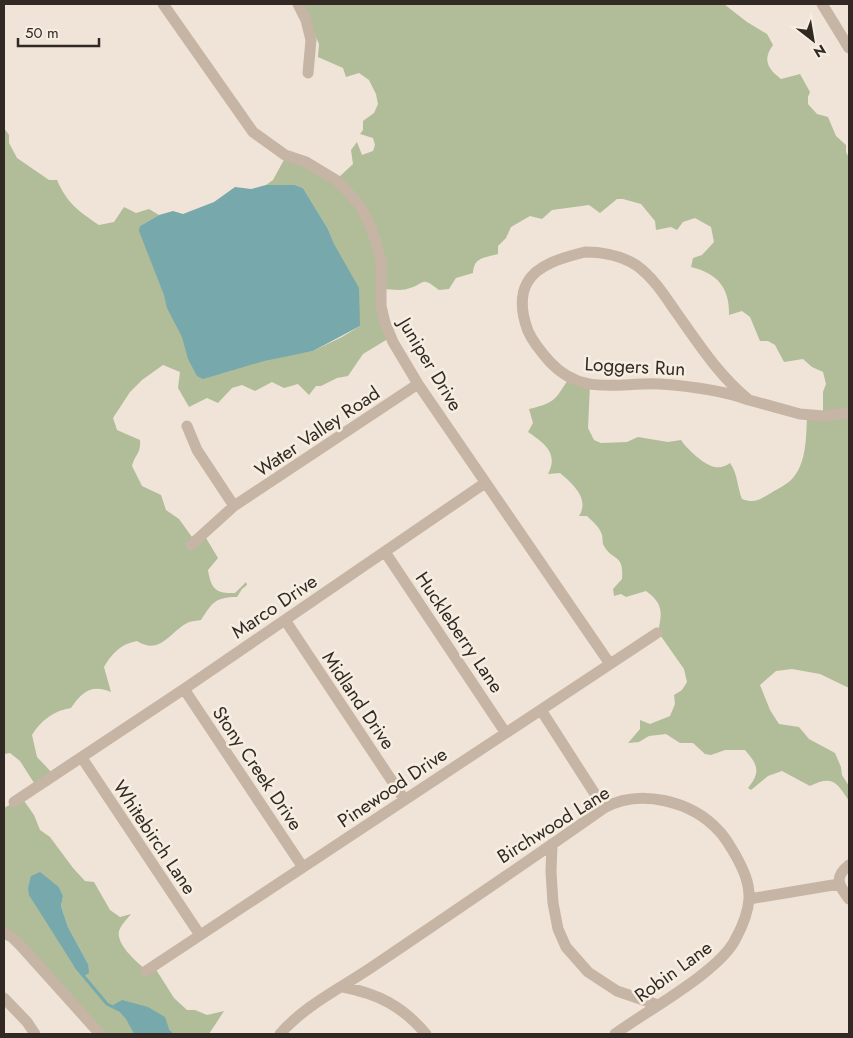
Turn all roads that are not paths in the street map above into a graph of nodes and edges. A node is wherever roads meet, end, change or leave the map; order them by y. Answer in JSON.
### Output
{"nodes":[{"id":1,"x":163,"y":4,"type":"edge"},
{"id":2,"x":298,"y":4,"type":"edge"},
{"id":3,"x":822,"y":4,"type":"edge"},
{"id":4,"x":849,"y":48,"type":"edge"},
{"id":5,"x":308,"y":73,"type":"dead end"},
{"id":6,"x":418,"y":384,"type":"junction"},
{"id":7,"x":749,"y":400,"type":"junction"},
{"id":8,"x":849,"y":413,"type":"edge"},
{"id":9,"x":187,"y":426,"type":"dead end"},
{"id":10,"x":485,"y":483,"type":"junction"},
{"id":11,"x":234,"y":506,"type":"junction"},
{"id":12,"x":191,"y":545,"type":"dead end"},
{"id":13,"x":385,"y":552,"type":"junction"},
{"id":14,"x":284,"y":620,"type":"junction"},
{"id":15,"x":657,"y":633,"type":"dead end"},
{"id":16,"x":610,"y":664,"type":"junction"},
{"id":17,"x":184,"y":690,"type":"junction"},
{"id":18,"x":540,"y":710,"type":"junction"},
{"id":19,"x":505,"y":732,"type":"junction"},
{"id":20,"x":82,"y":758,"type":"junction"},
{"id":21,"x":404,"y":799,"type":"junction"},
{"id":22,"x":14,"y":802,"type":"dead end"},
{"id":23,"x":604,"y":808,"type":"junction"},
{"id":24,"x":552,"y":844,"type":"junction"},
{"id":25,"x":849,"y":865,"type":"edge"},
{"id":26,"x":302,"y":866,"type":"junction"},
{"id":27,"x":839,"y":884,"type":"junction"},
{"id":28,"x":749,"y":899,"type":"junction"},
{"id":29,"x":849,"y":899,"type":"edge"},
{"id":30,"x":4,"y":933,"type":"edge"},
{"id":31,"x":200,"y":935,"type":"junction"},
{"id":32,"x":146,"y":971,"type":"dead end"},
{"id":33,"x":343,"y":987,"type":"junction"},
{"id":34,"x":4,"y":998,"type":"edge"},
{"id":35,"x":658,"y":1005,"type":"junction"},
{"id":36,"x":35,"y":1034,"type":"edge"},
{"id":37,"x":100,"y":1034,"type":"edge"},
{"id":38,"x":280,"y":1034,"type":"edge"},
{"id":39,"x":426,"y":1034,"type":"edge"},
{"id":40,"x":615,"y":1034,"type":"edge"}],
"edges":[{"from":1,"to":6,"type":"street","name":"Juniper Drive"},
{"from":2,"to":5,"type":"street"},
{"from":3,"to":4,"type":"street"},
{"from":6,"to":10,"type":"street","name":"Juniper Drive"},
{"from":6,"to":11,"type":"street","name":"Water Valley Road"},
{"from":7,"to":7,"type":"street","name":"Loggers Run"},
{"from":7,"to":8,"type":"street","name":"Loggers Run"},
{"from":9,"to":11,"type":"street"},
{"from":10,"to":13,"type":"street","name":"Marco Drive"},
{"from":10,"to":16,"type":"street","name":"Juniper Drive"},
{"from":11,"to":12,"type":"street"},
{"from":13,"to":14,"type":"street","name":"Marco Drive"},
{"from":13,"to":19,"type":"street","name":"Huckleberry Lane"},
{"from":14,"to":17,"type":"street","name":"Marco Drive"},
{"from":14,"to":21,"type":"street","name":"Midland Drive"},
{"from":15,"to":16,"type":"street","name":"Pinewood Drive"},
{"from":16,"to":18,"type":"street","name":"Pinewood Drive"},
{"from":17,"to":20,"type":"street","name":"Marco Drive"},
{"from":17,"to":26,"type":"street","name":"Stony Creek Drive"},
{"from":18,"to":19,"type":"street","name":"Pinewood Drive"},
{"from":18,"to":23,"type":"street"},
{"from":19,"to":21,"type":"street","name":"Pinewood Drive"},
{"from":20,"to":22,"type":"street","name":"Marco Drive"},
{"from":20,"to":31,"type":"street","name":"Whitebirch Lane"},
{"from":21,"to":26,"type":"street","name":"Pinewood Drive"},
{"from":23,"to":24,"type":"street","name":"Birchwood Lane"},
{"from":23,"to":28,"type":"street","name":"Birchwood Lane"},
{"from":24,"to":33,"type":"street","name":"Birchwood Lane"},
{"from":24,"to":35,"type":"street"},
{"from":25,"to":27,"type":"street"},
{"from":26,"to":31,"type":"street","name":"Pinewood Drive"},
{"from":27,"to":28,"type":"street"},
{"from":27,"to":29,"type":"street"},
{"from":28,"to":35,"type":"street","name":"Robin Lane"},
{"from":30,"to":37,"type":"street"},
{"from":31,"to":32,"type":"street","name":"Pinewood Drive"},
{"from":33,"to":38,"type":"street","name":"Birchwood Lane"},
{"from":33,"to":39,"type":"street"},
{"from":34,"to":36,"type":"street"},
{"from":35,"to":40,"type":"street","name":"Robin Lane"}]}
